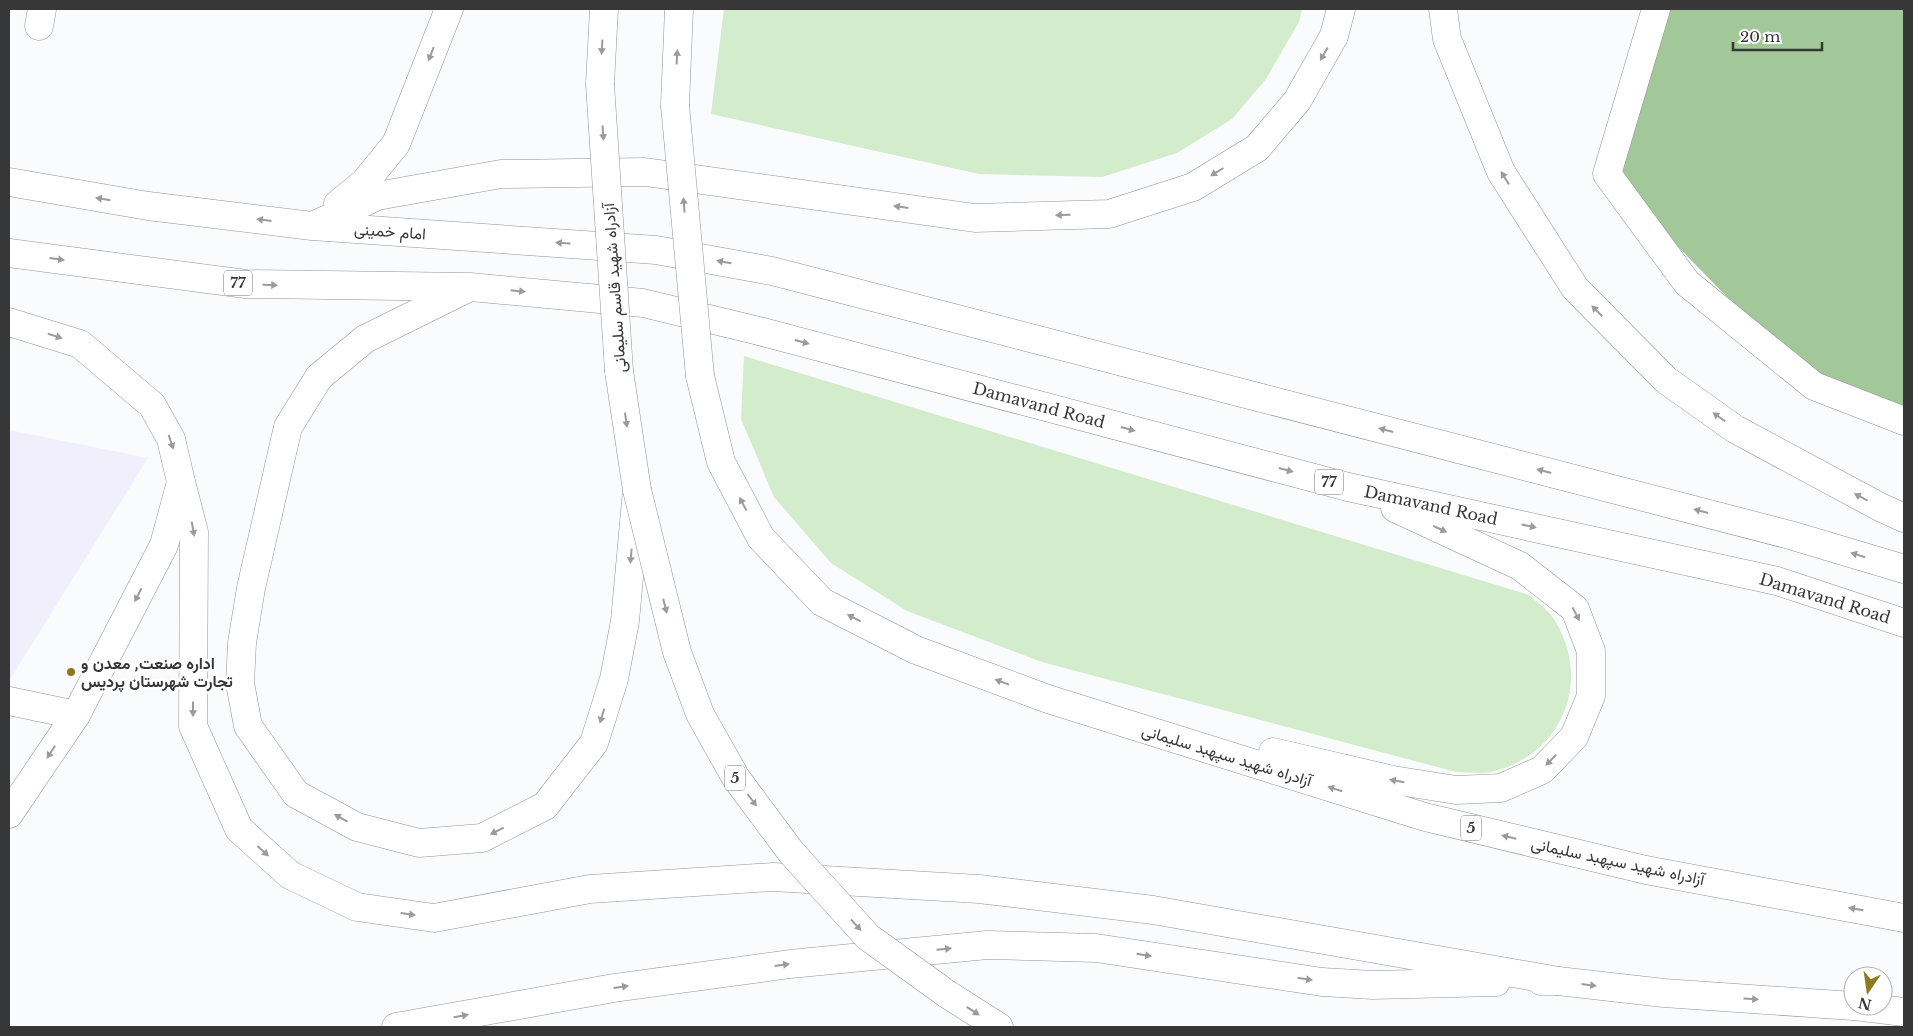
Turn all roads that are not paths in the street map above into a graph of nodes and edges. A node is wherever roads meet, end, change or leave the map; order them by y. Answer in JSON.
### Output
{"nodes":[{"id":1,"x":449,"y":9,"type":"edge"},
{"id":2,"x":604,"y":9,"type":"edge"},
{"id":3,"x":679,"y":9,"type":"edge"},
{"id":4,"x":1341,"y":9,"type":"edge"},
{"id":5,"x":1442,"y":9,"type":"edge"},
{"id":6,"x":1656,"y":9,"type":"edge"},
{"id":7,"x":9,"y":182,"type":"edge"},
{"id":8,"x":312,"y":226,"type":"junction"},
{"id":9,"x":9,"y":253,"type":"edge"},
{"id":10,"x":470,"y":287,"type":"junction"},
{"id":11,"x":9,"y":322,"type":"edge"},
{"id":12,"x":1904,"y":421,"type":"edge"},
{"id":13,"x":181,"y":482,"type":"junction"},
{"id":14,"x":1348,"y":487,"type":"junction"},
{"id":15,"x":637,"y":490,"type":"junction"},
{"id":16,"x":1904,"y":518,"type":"edge"},
{"id":17,"x":1904,"y":569,"type":"edge"},
{"id":18,"x":1904,"y":623,"type":"edge"},
{"id":19,"x":1048,"y":699,"type":"junction"},
{"id":20,"x":9,"y":701,"type":"edge"},
{"id":21,"x":76,"y":715,"type":"junction"},
{"id":22,"x":9,"y":814,"type":"edge"},
{"id":23,"x":1904,"y":918,"type":"edge"},
{"id":24,"x":1558,"y":981,"type":"junction"},
{"id":25,"x":1843,"y":1005,"type":"edge"},
{"id":26,"x":396,"y":1027,"type":"edge"},
{"id":27,"x":999,"y":1027,"type":"edge"}],
"edges":[{"from":1,"to":8,"type":"main road","one_way":true},
{"from":2,"to":15,"type":"main road","name":"آزادراه شهید قاسم سلیمانی","number":"5","one_way":true,"bridge":true},
{"from":19,"to":3,"type":"main road","name":"آزادراه شهید سپهبد سلیمانی","number":"5","one_way":true,"bridge":true},
{"from":4,"to":8,"type":"main road","one_way":true},
{"from":16,"to":5,"type":"main road","one_way":true},
{"from":6,"to":12,"type":"main road"},
{"from":8,"to":7,"type":"main road","name":"امام خمینی","one_way":true},
{"from":17,"to":8,"type":"main road","name":"امام خمینی","one_way":true},
{"from":9,"to":10,"type":"main road","number":"77","one_way":true},
{"from":10,"to":14,"type":"main road","name":"Damavand Road","number":"77","one_way":true},
{"from":15,"to":10,"type":"main road","one_way":true},
{"from":11,"to":13,"type":"main road","one_way":true},
{"from":13,"to":21,"type":"main road","one_way":true},
{"from":13,"to":24,"type":"main road","one_way":true},
{"from":14,"to":18,"type":"main road","name":"Damavand Road","number":"77","one_way":true},
{"from":14,"to":19,"type":"main road","one_way":true},
{"from":15,"to":27,"type":"main road","number":"5","one_way":true,"bridge":true},
{"from":23,"to":19,"type":"main road","name":"آزادراه شهید سپهبد سلیمانی","number":"5","one_way":true},
{"from":20,"to":21,"type":"main road"},
{"from":21,"to":22,"type":"main road","one_way":true},
{"from":24,"to":25,"type":"main road","one_way":true},
{"from":26,"to":24,"type":"main road","one_way":true}]}
